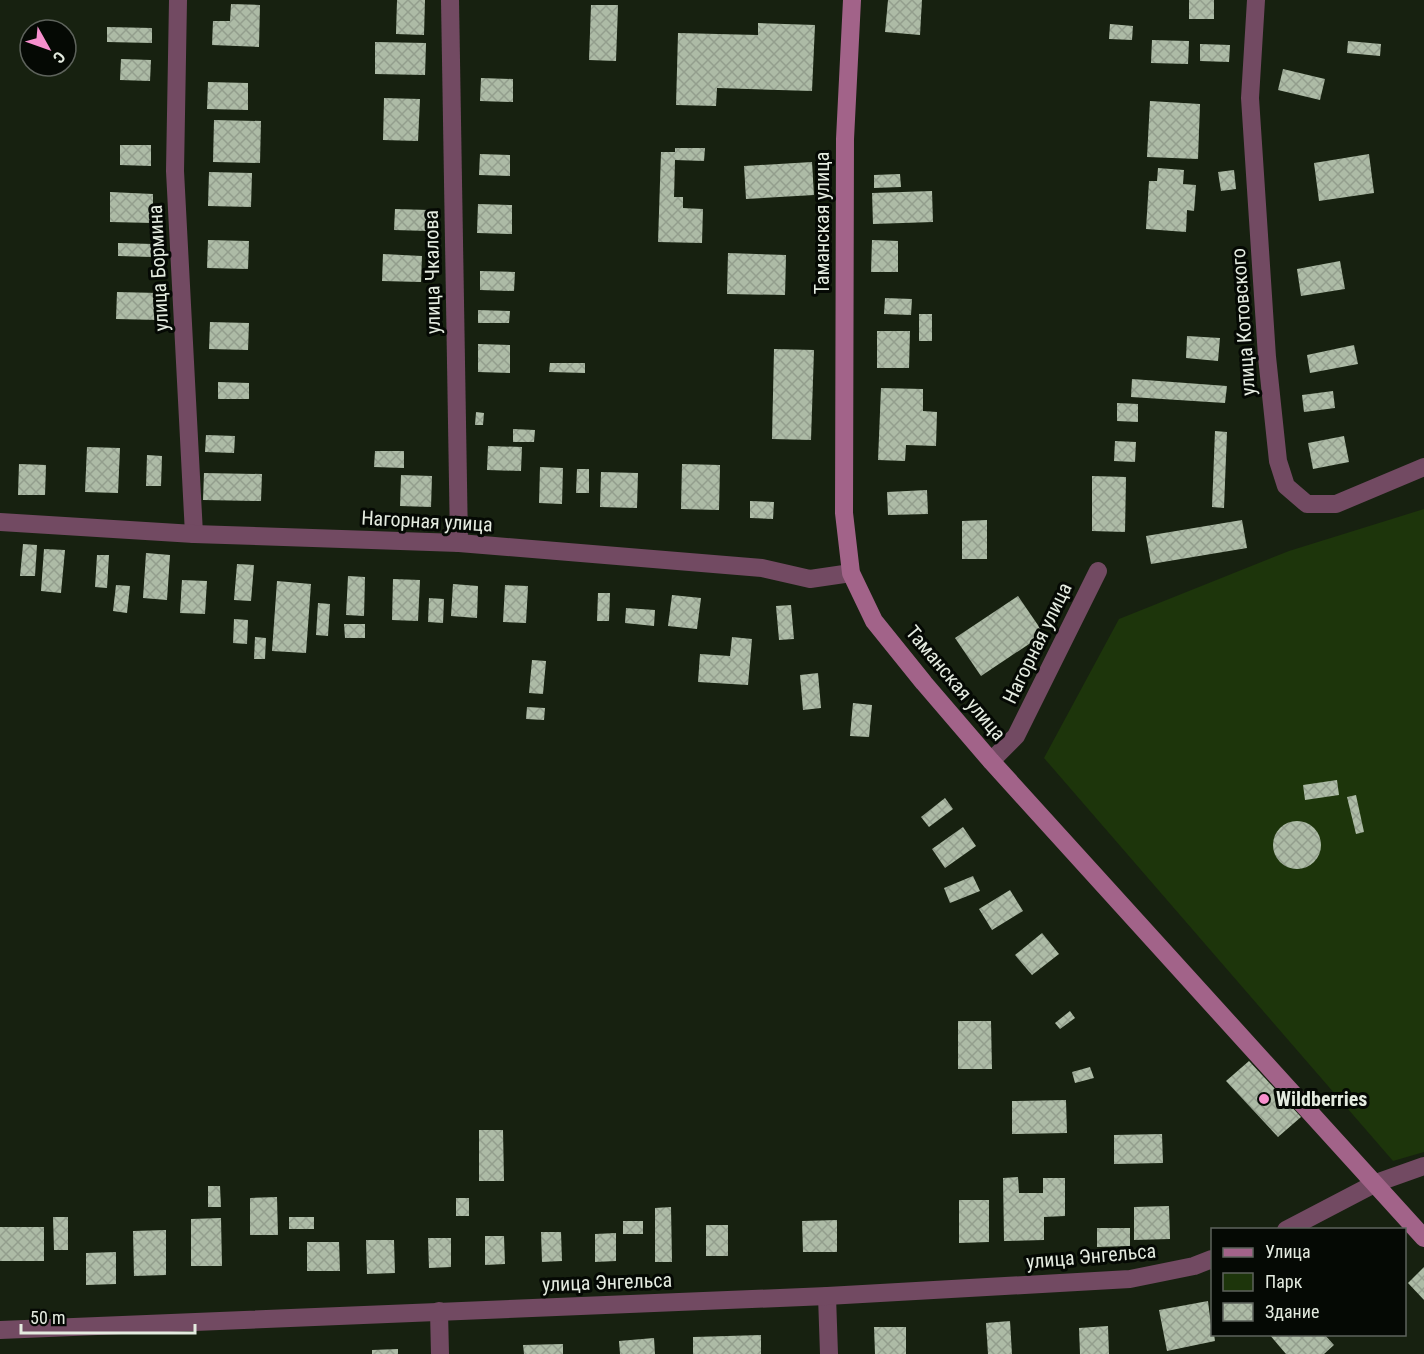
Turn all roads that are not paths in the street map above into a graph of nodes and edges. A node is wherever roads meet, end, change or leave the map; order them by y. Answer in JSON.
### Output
{"nodes":[{"id":1,"x":178,"y":0,"type":"edge"},
{"id":2,"x":450,"y":0,"type":"edge"},
{"id":3,"x":852,"y":0,"type":"edge"},
{"id":4,"x":1256,"y":0,"type":"edge"},
{"id":5,"x":1424,"y":466,"type":"edge"},
{"id":6,"x":0,"y":522,"type":"edge"},
{"id":7,"x":194,"y":534,"type":"junction"},
{"id":8,"x":459,"y":543,"type":"junction"},
{"id":9,"x":1098,"y":571,"type":"dead end"},
{"id":10,"x":850,"y":573,"type":"junction"},
{"id":11,"x":992,"y":761,"type":"junction"},
{"id":12,"x":1424,"y":1166,"type":"edge"},
{"id":13,"x":1376,"y":1183,"type":"junction"},
{"id":14,"x":1290,"y":1228,"type":"edge"},
{"id":15,"x":1424,"y":1238,"type":"edge"},
{"id":16,"x":1211,"y":1259,"type":"edge"},
{"id":17,"x":827,"y":1296,"type":"junction"},
{"id":18,"x":439,"y":1311,"type":"junction"},
{"id":19,"x":0,"y":1330,"type":"edge"},
{"id":20,"x":440,"y":1354,"type":"edge"},
{"id":21,"x":829,"y":1354,"type":"edge"}],
"edges":[{"from":1,"to":7,"type":"street","name":"улица Бормина"},
{"from":2,"to":8,"type":"street","name":"улица Чкалова"},
{"from":3,"to":10,"type":"street","name":"Таманская улица"},
{"from":4,"to":5,"type":"street","name":"улица Котовского"},
{"from":6,"to":7,"type":"street","name":"Нагорная улица"},
{"from":7,"to":8,"type":"street","name":"Нагорная улица"},
{"from":8,"to":10,"type":"street","name":"Нагорная улица"},
{"from":9,"to":11,"type":"street","name":"Нагорная улица"},
{"from":10,"to":11,"type":"street","name":"Таманская улица"},
{"from":11,"to":13,"type":"street","name":"Таманская улица"},
{"from":12,"to":13,"type":"street"},
{"from":13,"to":14,"type":"street"},
{"from":13,"to":15,"type":"street","name":"Таманская улица"},
{"from":16,"to":17,"type":"street","name":"улица Энгельса"},
{"from":17,"to":18,"type":"street","name":"улица Энгельса"},
{"from":17,"to":21,"type":"street"},
{"from":18,"to":19,"type":"street","name":"улица Энгельса"},
{"from":18,"to":20,"type":"street"}]}
